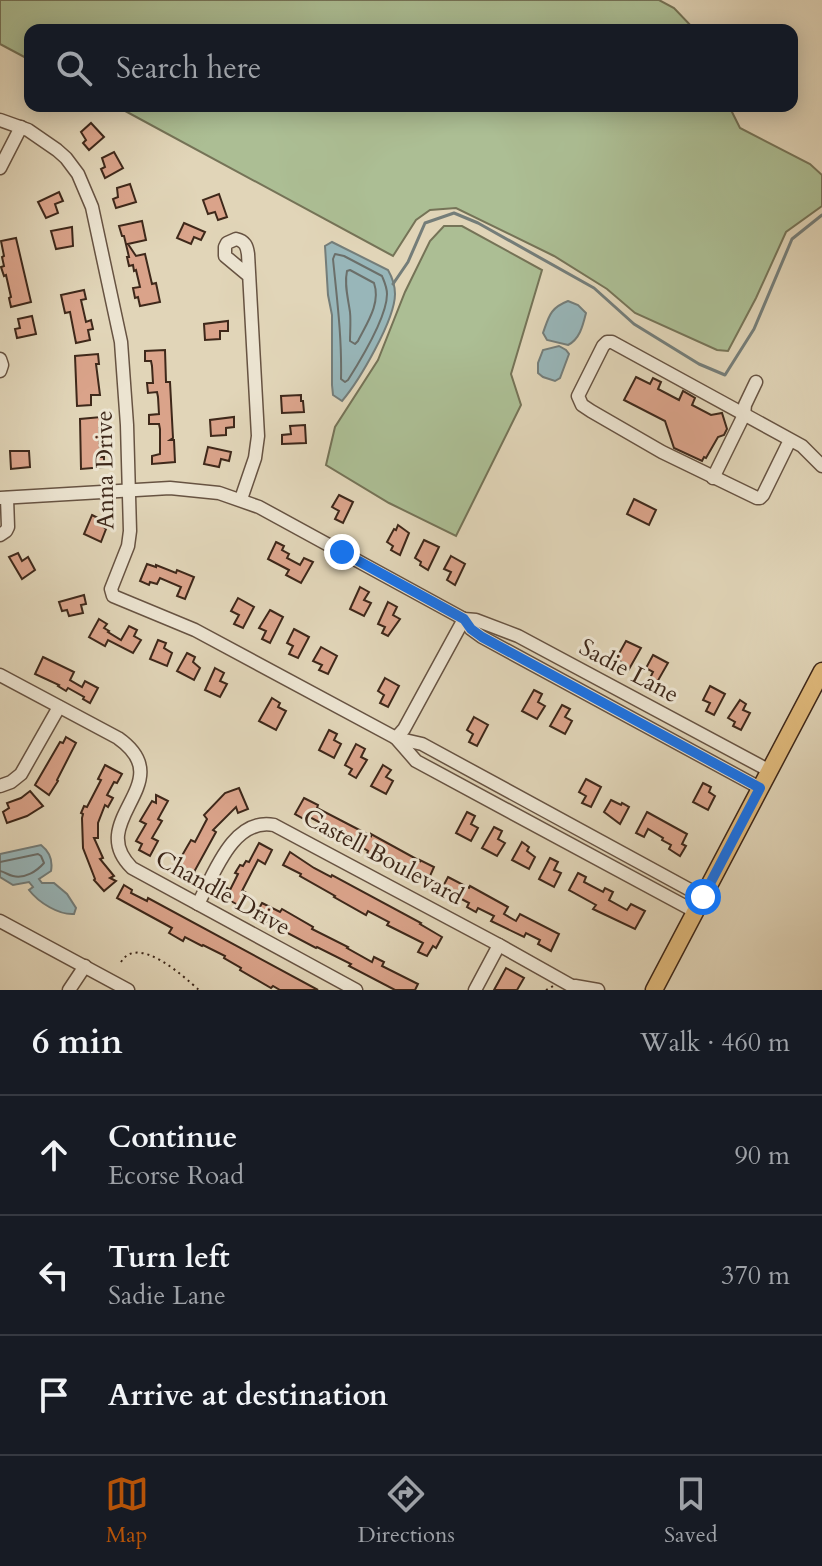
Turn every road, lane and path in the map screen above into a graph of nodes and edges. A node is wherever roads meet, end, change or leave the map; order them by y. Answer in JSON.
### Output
{"nodes":[{"id":1,"x":0,"y":120,"type":"edge"},
{"id":2,"x":21,"y":127,"type":"junction"},
{"id":3,"x":0,"y":168,"type":"edge"},
{"id":4,"x":249,"y":276,"type":"dead end"},
{"id":5,"x":0,"y":359,"type":"edge"},
{"id":6,"x":0,"y":371,"type":"edge"},
{"id":7,"x":756,"y":382,"type":"dead end"},
{"id":8,"x":744,"y":415,"type":"junction"},
{"id":9,"x":790,"y":440,"type":"junction"},
{"id":10,"x":822,"y":466,"type":"edge"},
{"id":11,"x":713,"y":478,"type":"junction"},
{"id":12,"x":130,"y":489,"type":"junction"},
{"id":13,"x":4,"y":498,"type":"edge"},
{"id":14,"x":241,"y":499,"type":"junction"},
{"id":15,"x":0,"y":535,"type":"edge"},
{"id":16,"x":464,"y":619,"type":"junction"},
{"id":17,"x":822,"y":671,"type":"edge"},
{"id":18,"x":0,"y":675,"type":"edge"},
{"id":19,"x":619,"y":691,"type":"junction"},
{"id":20,"x":59,"y":707,"type":"junction"},
{"id":21,"x":611,"y":707,"type":"junction"},
{"id":22,"x":396,"y":738,"type":"junction"},
{"id":23,"x":770,"y":771,"type":"junction"},
{"id":24,"x":0,"y":786,"type":"edge"},
{"id":25,"x":760,"y":788,"type":"junction"},
{"id":26,"x":552,"y":814,"type":"junction"},
{"id":27,"x":544,"y":828,"type":"junction"},
{"id":28,"x":198,"y":904,"type":"junction"},
{"id":29,"x":699,"y":904,"type":"junction"},
{"id":30,"x":0,"y":921,"type":"edge"},
{"id":31,"x":499,"y":945,"type":"junction"},
{"id":32,"x":121,"y":962,"type":"dead end"},
{"id":33,"x":85,"y":966,"type":"junction"},
{"id":34,"x":554,"y":985,"type":"dead end"},
{"id":35,"x":577,"y":988,"type":"edge"},
{"id":36,"x":69,"y":990,"type":"edge"},
{"id":37,"x":128,"y":990,"type":"edge"},
{"id":38,"x":199,"y":990,"type":"edge"},
{"id":39,"x":356,"y":990,"type":"edge"},
{"id":40,"x":475,"y":990,"type":"edge"},
{"id":41,"x":546,"y":990,"type":"edge"},
{"id":42,"x":598,"y":990,"type":"edge"},
{"id":43,"x":654,"y":990,"type":"edge"}],
"edges":[{"from":1,"to":2,"type":"street","name":"Anna Drive"},
{"from":2,"to":3,"type":"street"},
{"from":2,"to":12,"type":"street","name":"Anna Drive"},
{"from":4,"to":14,"type":"street"},
{"from":5,"to":6,"type":"street"},
{"from":7,"to":8,"type":"street"},
{"from":8,"to":9,"type":"street"},
{"from":8,"to":11,"type":"street"},
{"from":8,"to":11,"type":"street"},
{"from":9,"to":10,"type":"street"},
{"from":9,"to":11,"type":"street"},
{"from":12,"to":13,"type":"street","name":"Sadie Lane"},
{"from":12,"to":14,"type":"street","name":"Sadie Lane"},
{"from":12,"to":22,"type":"street","name":"Anna Drive"},
{"from":13,"to":15,"type":"street","name":"Sadie Lane"},
{"from":14,"to":16,"type":"street","name":"Sadie Lane"},
{"from":16,"to":19,"type":"street","name":"Sadie Lane"},
{"from":16,"to":21,"type":"street","name":"Sadie Lane"},
{"from":16,"to":22,"type":"street"},
{"from":17,"to":23,"type":"main road"},
{"from":18,"to":20,"type":"street","name":"Chandle Drive"},
{"from":19,"to":21,"type":"street"},
{"from":19,"to":23,"type":"street","name":"Sadie Lane"},
{"from":20,"to":24,"type":"street"},
{"from":20,"to":28,"type":"street","name":"Chandle Drive"},
{"from":21,"to":25,"type":"street","name":"Sadie Lane"},
{"from":22,"to":26,"type":"street","name":"Anna Drive"},
{"from":22,"to":27,"type":"street","name":"Anna Drive"},
{"from":23,"to":25,"type":"main road"},
{"from":25,"to":29,"type":"main road"},
{"from":26,"to":27,"type":"street"},
{"from":26,"to":29,"type":"street","name":"Anna Drive"},
{"from":27,"to":29,"type":"street","name":"Anna Drive"},
{"from":28,"to":31,"type":"street","name":"Castell Boulevard"},
{"from":28,"to":39,"type":"street","name":"Chandle Drive"},
{"from":29,"to":43,"type":"main road"},
{"from":30,"to":33,"type":"street"},
{"from":31,"to":35,"type":"street","name":"Castell Boulevard"},
{"from":31,"to":40,"type":"street"},
{"from":32,"to":38,"type":"path"},
{"from":33,"to":36,"type":"street"},
{"from":33,"to":37,"type":"street"},
{"from":34,"to":41,"type":"path"},
{"from":35,"to":42,"type":"street","name":"Castell Boulevard"}]}
